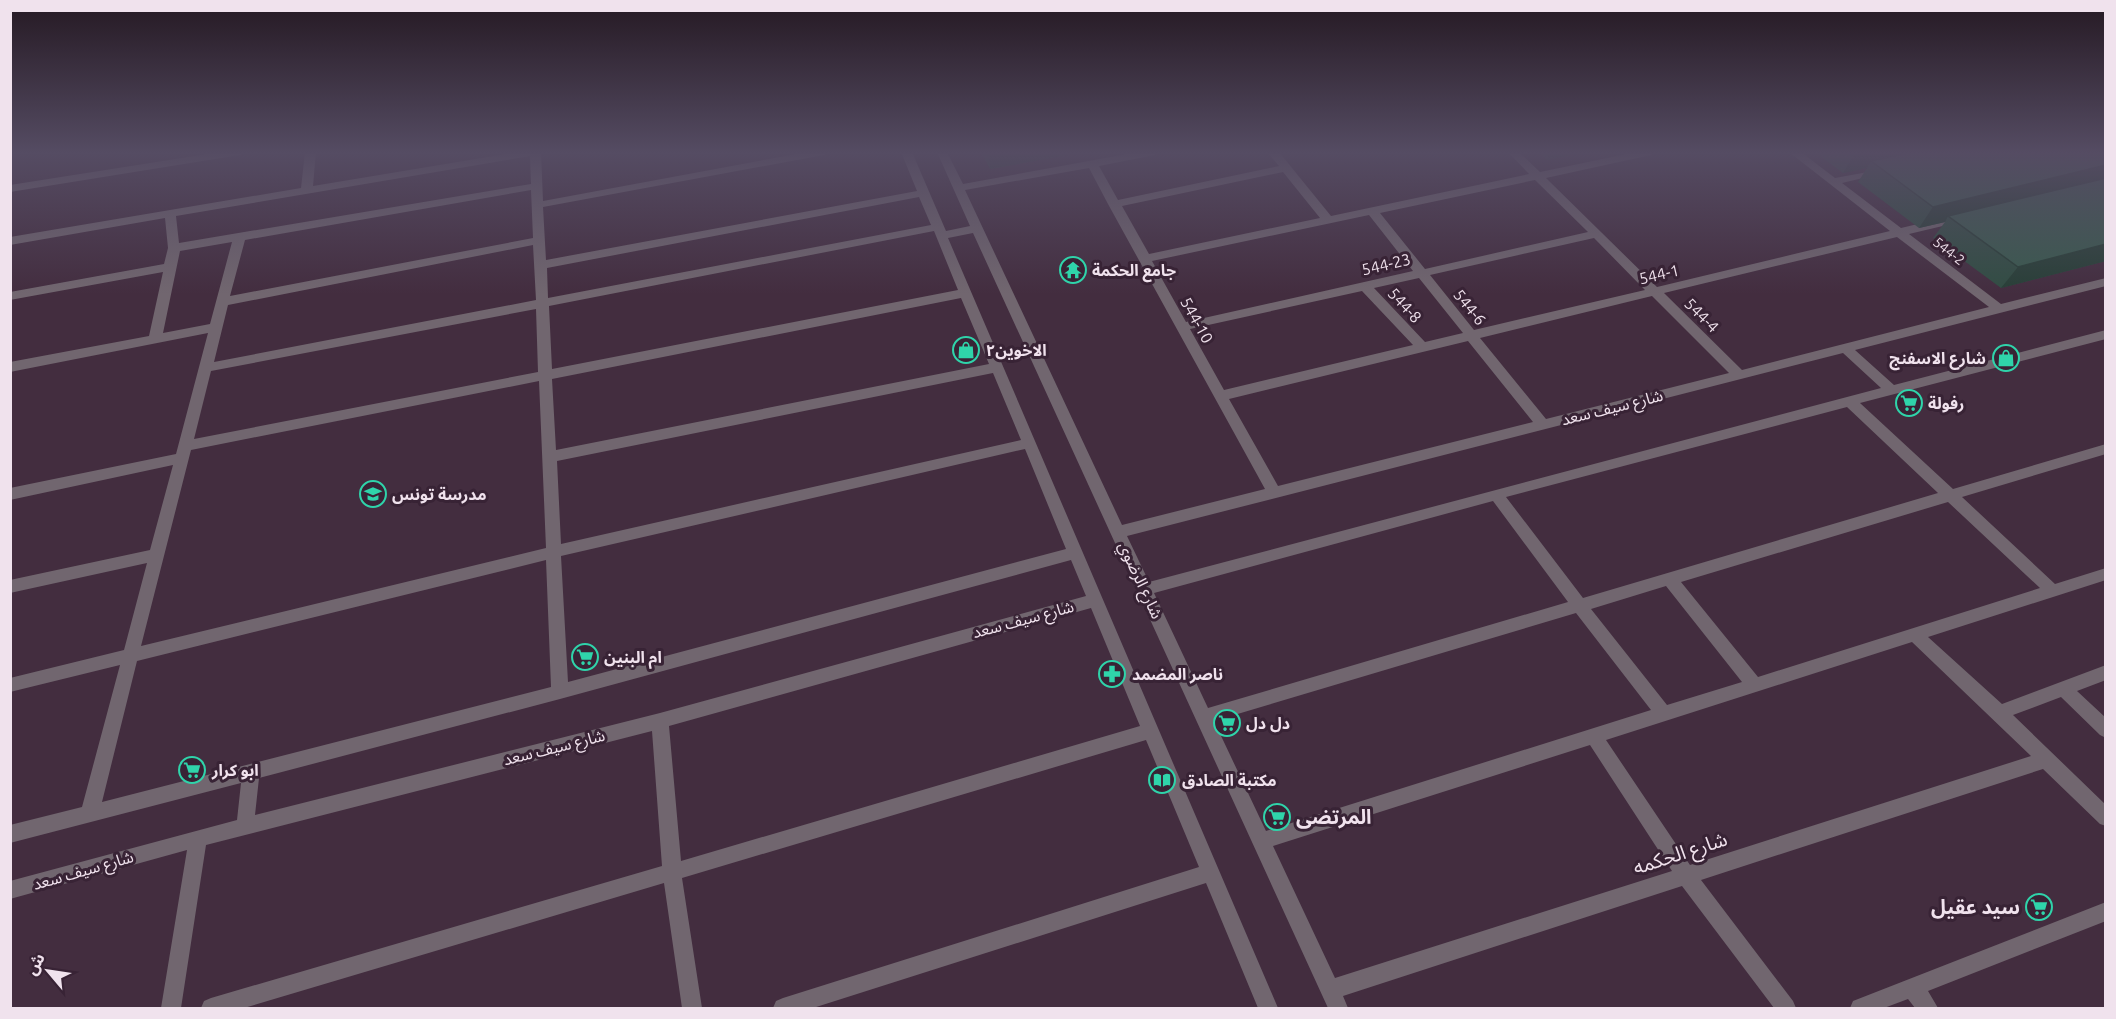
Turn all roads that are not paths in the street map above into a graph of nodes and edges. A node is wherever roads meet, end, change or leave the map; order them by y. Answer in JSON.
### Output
{"nodes":[{"id":1,"x":256,"y":200,"type":"edge"},
{"id":2,"x":461,"y":200,"type":"edge"},
{"id":3,"x":538,"y":200,"type":"edge"},
{"id":4,"x":572,"y":200,"type":"edge"},
{"id":5,"x":889,"y":200,"type":"edge"},
{"id":6,"x":927,"y":200,"type":"edge"},
{"id":7,"x":964,"y":200,"type":"edge"},
{"id":8,"x":1112,"y":200,"type":"edge"},
{"id":9,"x":1135,"y":200,"type":"edge"},
{"id":10,"x":1311,"y":200,"type":"edge"},
{"id":11,"x":1426,"y":200,"type":"edge"},
{"id":12,"x":1562,"y":200,"type":"edge"},
{"id":13,"x":1856,"y":200,"type":"edge"},
{"id":14,"x":1114,"y":204,"type":"junction"},
{"id":15,"x":538,"y":206,"type":"junction"},
{"id":16,"x":1372,"y":211,"type":"junction"},
{"id":17,"x":170,"y":214,"type":"junction"},
{"id":18,"x":1980,"y":214,"type":"edge"},
{"id":19,"x":1328,"y":220,"type":"junction"},
{"id":20,"x":977,"y":228,"type":"junction"},
{"id":21,"x":940,"y":232,"type":"junction"},
{"id":22,"x":1900,"y":233,"type":"junction"},
{"id":23,"x":1597,"y":234,"type":"junction"},
{"id":24,"x":239,"y":239,"type":"junction"},
{"id":25,"x":540,"y":240,"type":"junction"},
{"id":26,"x":10,"y":241,"type":"edge"},
{"id":27,"x":174,"y":248,"type":"junction"},
{"id":28,"x":1144,"y":259,"type":"junction"},
{"id":29,"x":541,"y":265,"type":"junction"},
{"id":30,"x":170,"y":267,"type":"junction"},
{"id":31,"x":1422,"y":273,"type":"junction"},
{"id":32,"x":2106,"y":282,"type":"edge"},
{"id":33,"x":1365,"y":286,"type":"junction"},
{"id":34,"x":1655,"y":292,"type":"junction"},
{"id":35,"x":966,"y":293,"type":"junction"},
{"id":36,"x":10,"y":296,"type":"edge"},
{"id":37,"x":222,"y":302,"type":"junction"},
{"id":38,"x":543,"y":303,"type":"junction"},
{"id":39,"x":1999,"y":309,"type":"junction"},
{"id":40,"x":216,"y":327,"type":"junction"},
{"id":41,"x":1182,"y":327,"type":"junction"},
{"id":42,"x":1472,"y":336,"type":"junction"},
{"id":43,"x":2104,"y":336,"type":"edge"},
{"id":44,"x":155,"y":339,"type":"junction"},
{"id":45,"x":1422,"y":347,"type":"junction"},
{"id":46,"x":1845,"y":348,"type":"junction"},
{"id":47,"x":10,"y":367,"type":"edge"},
{"id":48,"x":997,"y":367,"type":"junction"},
{"id":49,"x":205,"y":368,"type":"junction"},
{"id":50,"x":1739,"y":375,"type":"junction"},
{"id":51,"x":546,"y":377,"type":"junction"},
{"id":52,"x":1892,"y":391,"type":"junction"},
{"id":53,"x":1220,"y":396,"type":"junction"},
{"id":54,"x":1850,"y":402,"type":"junction"},
{"id":55,"x":1543,"y":425,"type":"junction"},
{"id":56,"x":1029,"y":443,"type":"junction"},
{"id":57,"x":2106,"y":449,"type":"edge"},
{"id":58,"x":183,"y":452,"type":"junction"},
{"id":59,"x":549,"y":457,"type":"junction"},
{"id":60,"x":1274,"y":493,"type":"junction"},
{"id":61,"x":1496,"y":494,"type":"junction"},
{"id":62,"x":10,"y":495,"type":"edge"},
{"id":63,"x":1951,"y":495,"type":"junction"},
{"id":64,"x":1119,"y":532,"type":"junction"},
{"id":65,"x":554,"y":552,"type":"junction"},
{"id":66,"x":1076,"y":553,"type":"junction"},
{"id":67,"x":157,"y":555,"type":"junction"},
{"id":68,"x":2106,"y":574,"type":"edge"},
{"id":69,"x":1669,"y":578,"type":"junction"},
{"id":70,"x":10,"y":587,"type":"edge"},
{"id":71,"x":1146,"y":589,"type":"junction"},
{"id":72,"x":2053,"y":591,"type":"junction"},
{"id":73,"x":1096,"y":600,"type":"junction"},
{"id":74,"x":1579,"y":605,"type":"junction"},
{"id":75,"x":1915,"y":634,"type":"junction"},
{"id":76,"x":130,"y":656,"type":"junction"},
{"id":77,"x":2106,"y":672,"type":"edge"},
{"id":78,"x":10,"y":685,"type":"edge"},
{"id":79,"x":1755,"y":685,"type":"junction"},
{"id":80,"x":2063,"y":688,"type":"junction"},
{"id":81,"x":561,"y":692,"type":"junction"},
{"id":82,"x":1999,"y":713,"type":"junction"},
{"id":83,"x":1664,"y":714,"type":"junction"},
{"id":84,"x":1204,"y":717,"type":"junction"},
{"id":85,"x":660,"y":721,"type":"junction"},
{"id":86,"x":2106,"y":729,"type":"edge"},
{"id":87,"x":1151,"y":731,"type":"junction"},
{"id":88,"x":1594,"y":736,"type":"junction"},
{"id":89,"x":2045,"y":759,"type":"junction"},
{"id":90,"x":251,"y":773,"type":"junction"},
{"id":91,"x":89,"y":815,"type":"junction"},
{"id":92,"x":2106,"y":818,"type":"edge"},
{"id":93,"x":245,"y":826,"type":"junction"},
{"id":94,"x":10,"y":834,"type":"edge"},
{"id":95,"x":198,"y":838,"type":"junction"},
{"id":96,"x":1261,"y":841,"type":"junction"},
{"id":97,"x":672,"y":872,"type":"junction"},
{"id":98,"x":1210,"y":872,"type":"junction"},
{"id":99,"x":1686,"y":875,"type":"junction"},
{"id":100,"x":10,"y":890,"type":"edge"},
{"id":101,"x":2106,"y":911,"type":"edge"},
{"id":102,"x":1912,"y":988,"type":"junction"},
{"id":103,"x":1329,"y":990,"type":"junction"},
{"id":104,"x":171,"y":1008,"type":"edge"},
{"id":105,"x":211,"y":1008,"type":"edge"},
{"id":106,"x":692,"y":1008,"type":"edge"},
{"id":107,"x":783,"y":1008,"type":"edge"},
{"id":108,"x":1269,"y":1008,"type":"edge"},
{"id":109,"x":1338,"y":1008,"type":"edge"},
{"id":110,"x":1786,"y":1008,"type":"edge"},
{"id":111,"x":1860,"y":1008,"type":"edge"},
{"id":112,"x":1928,"y":1008,"type":"edge"}],
"edges":[{"from":1,"to":17,"type":"street"},
{"from":2,"to":24,"type":"street"},
{"from":3,"to":15,"type":"street"},
{"from":4,"to":15,"type":"street"},
{"from":5,"to":29,"type":"street"},
{"from":6,"to":21,"type":"street"},
{"from":7,"to":20,"type":"street","name":"شارع الرضوي"},
{"from":8,"to":14,"type":"street","name":"544-10"},
{"from":9,"to":14,"type":"street"},
{"from":10,"to":19,"type":"street"},
{"from":11,"to":16,"type":"street"},
{"from":12,"to":23,"type":"street","name":"544-4"},
{"from":13,"to":22,"type":"street","name":"544-2"},
{"from":14,"to":28,"type":"street","name":"544-10"},
{"from":15,"to":25,"type":"street"},
{"from":16,"to":19,"type":"street"},
{"from":16,"to":31,"type":"street","name":"544-6"},
{"from":17,"to":26,"type":"street"},
{"from":17,"to":27,"type":"street"},
{"from":18,"to":22,"type":"street","name":"544-1"},
{"from":19,"to":28,"type":"street"},
{"from":20,"to":21,"type":"street"},
{"from":20,"to":64,"type":"street","name":"شارع الرضوي"},
{"from":21,"to":35,"type":"street"},
{"from":21,"to":38,"type":"street"},
{"from":22,"to":34,"type":"street","name":"544-1"},
{"from":22,"to":39,"type":"street","name":"544-2"},
{"from":23,"to":31,"type":"street","name":"544-23"},
{"from":23,"to":34,"type":"street","name":"544-4"},
{"from":24,"to":27,"type":"street"},
{"from":24,"to":37,"type":"street"},
{"from":25,"to":29,"type":"street"},
{"from":25,"to":37,"type":"street"},
{"from":27,"to":30,"type":"street"},
{"from":28,"to":41,"type":"street","name":"544-10"},
{"from":29,"to":38,"type":"street"},
{"from":30,"to":36,"type":"street"},
{"from":30,"to":44,"type":"street"},
{"from":31,"to":33,"type":"street","name":"544-23"},
{"from":31,"to":42,"type":"street","name":"544-6"},
{"from":32,"to":39,"type":"street","name":"شارع سيف سعد"},
{"from":33,"to":41,"type":"street","name":"544-23"},
{"from":33,"to":45,"type":"street","name":"544-8"},
{"from":34,"to":42,"type":"street","name":"544-1"},
{"from":34,"to":50,"type":"street","name":"544-4"},
{"from":35,"to":48,"type":"street"},
{"from":35,"to":51,"type":"street"},
{"from":37,"to":40,"type":"street"},
{"from":38,"to":49,"type":"street"},
{"from":38,"to":51,"type":"street"},
{"from":39,"to":46,"type":"street","name":"شارع سيف سعد"},
{"from":40,"to":44,"type":"street"},
{"from":40,"to":49,"type":"street"},
{"from":41,"to":53,"type":"street","name":"544-10"},
{"from":42,"to":45,"type":"street","name":"544-1"},
{"from":42,"to":55,"type":"street","name":"544-6"},
{"from":43,"to":52,"type":"street"},
{"from":44,"to":47,"type":"street"},
{"from":45,"to":53,"type":"street","name":"544-1"},
{"from":46,"to":50,"type":"street","name":"شارع سيف سعد"},
{"from":46,"to":52,"type":"street"},
{"from":48,"to":56,"type":"street"},
{"from":48,"to":59,"type":"street"},
{"from":49,"to":58,"type":"street"},
{"from":50,"to":55,"type":"street","name":"شارع سيف سعد"},
{"from":51,"to":58,"type":"street"},
{"from":51,"to":59,"type":"street"},
{"from":52,"to":54,"type":"street"},
{"from":53,"to":60,"type":"street","name":"544-10"},
{"from":54,"to":61,"type":"street"},
{"from":54,"to":63,"type":"street"},
{"from":55,"to":60,"type":"street","name":"شارع سيف سعد"},
{"from":56,"to":65,"type":"street"},
{"from":56,"to":66,"type":"street"},
{"from":57,"to":63,"type":"street"},
{"from":58,"to":62,"type":"street"},
{"from":58,"to":67,"type":"street"},
{"from":59,"to":65,"type":"street"},
{"from":60,"to":64,"type":"street","name":"شارع سيف سعد"},
{"from":61,"to":71,"type":"street"},
{"from":61,"to":74,"type":"street"},
{"from":63,"to":69,"type":"street"},
{"from":63,"to":72,"type":"street"},
{"from":64,"to":71,"type":"street","name":"شارع الرضوي"},
{"from":65,"to":76,"type":"street"},
{"from":65,"to":81,"type":"street"},
{"from":66,"to":73,"type":"street"},
{"from":66,"to":81,"type":"street"},
{"from":67,"to":70,"type":"street"},
{"from":67,"to":76,"type":"street"},
{"from":68,"to":72,"type":"street"},
{"from":69,"to":74,"type":"street"},
{"from":69,"to":79,"type":"street"},
{"from":71,"to":84,"type":"street","name":"شارع الرضوي"},
{"from":72,"to":75,"type":"street"},
{"from":73,"to":85,"type":"street","name":"شارع سيف سعد"},
{"from":73,"to":87,"type":"street"},
{"from":74,"to":83,"type":"street"},
{"from":74,"to":84,"type":"street"},
{"from":75,"to":79,"type":"street"},
{"from":75,"to":82,"type":"street"},
{"from":76,"to":78,"type":"street"},
{"from":76,"to":91,"type":"street"},
{"from":77,"to":80,"type":"street"},
{"from":79,"to":83,"type":"street"},
{"from":80,"to":82,"type":"street"},
{"from":80,"to":86,"type":"street"},
{"from":81,"to":90,"type":"street"},
{"from":82,"to":89,"type":"street"},
{"from":83,"to":88,"type":"street"},
{"from":84,"to":96,"type":"street","name":"شارع الرضوي"},
{"from":85,"to":93,"type":"street","name":"شارع سيف سعد"},
{"from":85,"to":97,"type":"street"},
{"from":87,"to":97,"type":"street"},
{"from":87,"to":98,"type":"street"},
{"from":88,"to":96,"type":"street"},
{"from":88,"to":99,"type":"street"},
{"from":89,"to":92,"type":"street"},
{"from":89,"to":99,"type":"street","name":"شارع الحكمه"},
{"from":90,"to":91,"type":"street"},
{"from":90,"to":93,"type":"street"},
{"from":91,"to":94,"type":"street"},
{"from":93,"to":95,"type":"street","name":"شارع سيف سعد"},
{"from":95,"to":100,"type":"street","name":"شارع سيف سعد"},
{"from":95,"to":104,"type":"street"},
{"from":96,"to":103,"type":"street","name":"شارع الرضوي"},
{"from":97,"to":105,"type":"street"},
{"from":97,"to":106,"type":"street"},
{"from":98,"to":107,"type":"street"},
{"from":98,"to":108,"type":"street"},
{"from":99,"to":103,"type":"street","name":"شارع الحكمه"},
{"from":99,"to":110,"type":"street"},
{"from":101,"to":102,"type":"street"},
{"from":102,"to":111,"type":"street"},
{"from":102,"to":112,"type":"street"},
{"from":103,"to":109,"type":"street","name":"شارع الرضوي"}]}
